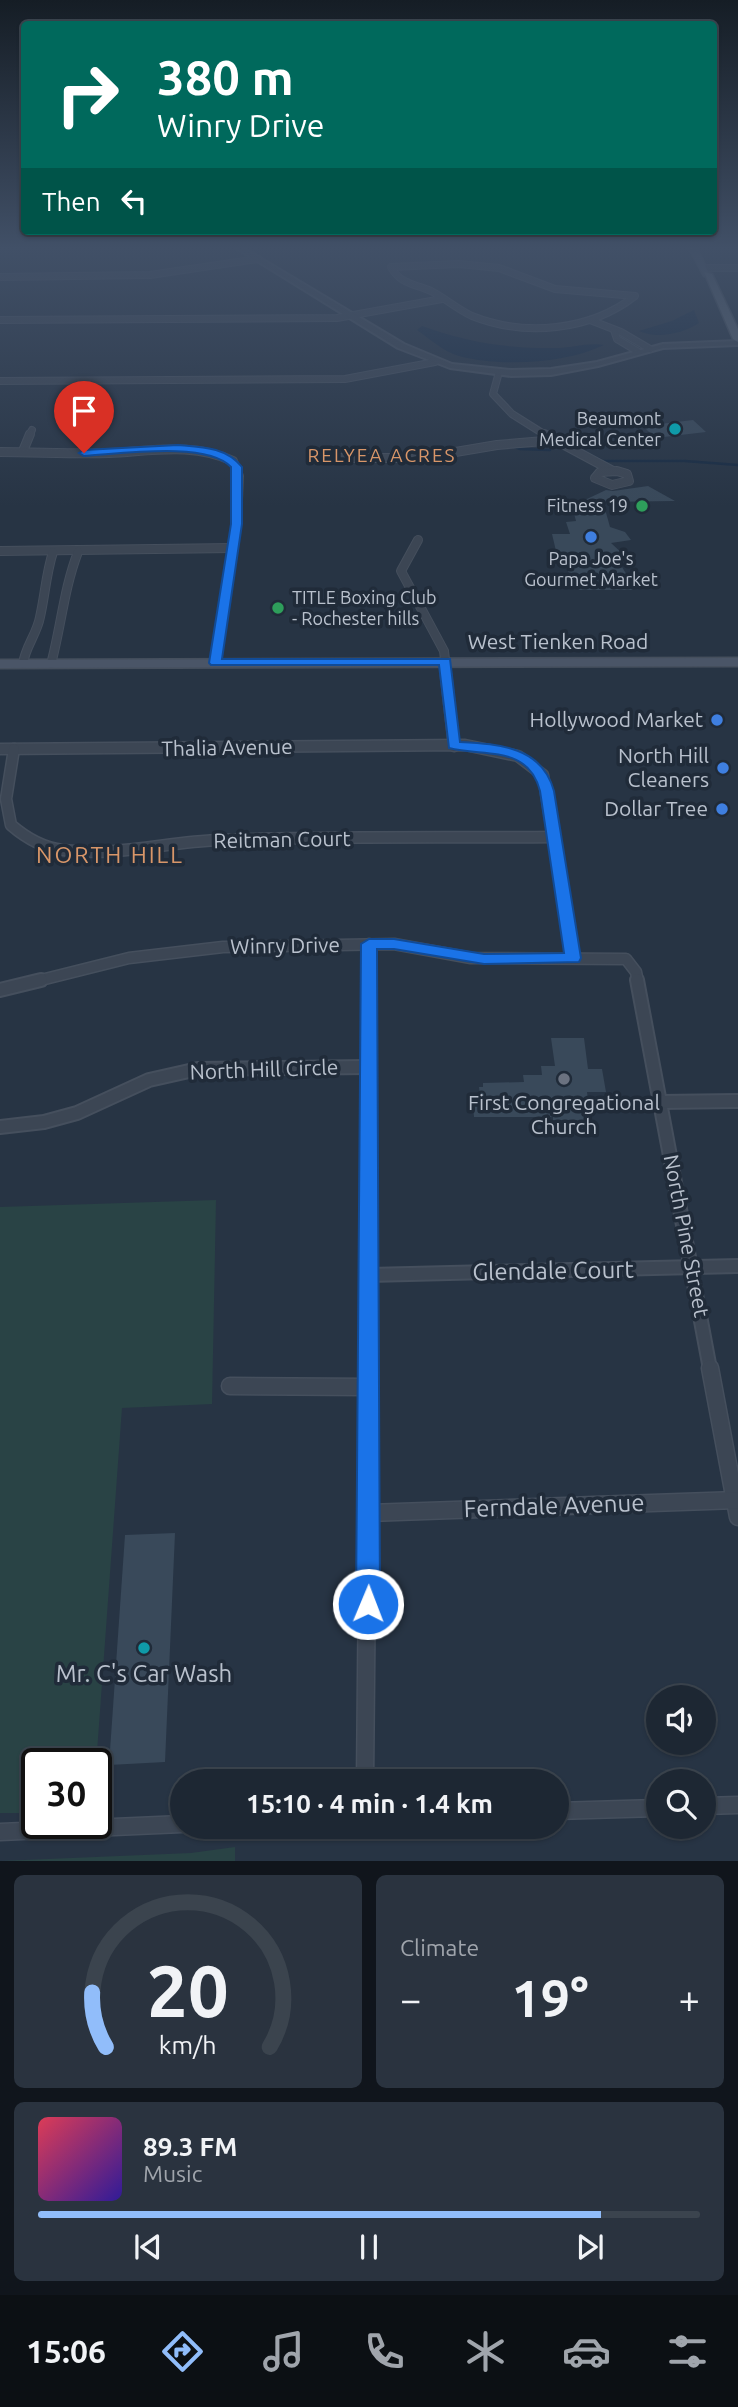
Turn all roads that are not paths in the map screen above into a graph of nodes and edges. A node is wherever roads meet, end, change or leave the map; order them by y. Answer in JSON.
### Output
{"nodes":[{"id":1,"x":380,"y":333,"type":"edge"},
{"id":2,"x":615,"y":333,"type":"edge"},
{"id":3,"x":619,"y":333,"type":"edge"},
{"id":4,"x":738,"y":341,"type":"edge"},
{"id":5,"x":650,"y":349,"type":"junction"},
{"id":6,"x":637,"y":351,"type":"junction"},
{"id":7,"x":435,"y":362,"type":"junction"},
{"id":8,"x":499,"y":372,"type":"junction"},
{"id":9,"x":0,"y":381,"type":"edge"},
{"id":10,"x":32,"y":430,"type":"dead end"},
{"id":11,"x":556,"y":440,"type":"junction"},
{"id":12,"x":23,"y":451,"type":"junction"},
{"id":13,"x":0,"y":452,"type":"edge"},
{"id":14,"x":334,"y":458,"type":"dead end"},
{"id":15,"x":599,"y":468,"type":"junction"},
{"id":16,"x":418,"y":540,"type":"dead end"},
{"id":17,"x":233,"y":548,"type":"junction"},
{"id":18,"x":0,"y":551,"type":"edge"},
{"id":19,"x":53,"y":552,"type":"junction"},
{"id":20,"x":78,"y":552,"type":"junction"},
{"id":21,"x":445,"y":661,"type":"junction"},
{"id":22,"x":738,"y":662,"type":"edge"},
{"id":23,"x":215,"y":663,"type":"junction"},
{"id":24,"x":0,"y":664,"type":"edge"},
{"id":25,"x":23,"y":664,"type":"junction"},
{"id":26,"x":51,"y":664,"type":"junction"},
{"id":27,"x":454,"y":746,"type":"junction"},
{"id":28,"x":0,"y":749,"type":"edge"},
{"id":29,"x":15,"y":749,"type":"junction"},
{"id":30,"x":555,"y":837,"type":"junction"},
{"id":31,"x":369,"y":944,"type":"junction"},
{"id":32,"x":573,"y":958,"type":"junction"},
{"id":33,"x":0,"y":990,"type":"edge"},
{"id":34,"x":369,"y":1067,"type":"junction"},
{"id":35,"x":738,"y":1101,"type":"edge"},
{"id":36,"x":660,"y":1102,"type":"junction"},
{"id":37,"x":0,"y":1127,"type":"edge"},
{"id":38,"x":738,"y":1266,"type":"edge"},
{"id":39,"x":692,"y":1268,"type":"junction"},
{"id":40,"x":369,"y":1275,"type":"junction"},
{"id":41,"x":230,"y":1386,"type":"dead end"},
{"id":42,"x":369,"y":1387,"type":"junction"},
{"id":43,"x":736,"y":1500,"type":"edge"},
{"id":44,"x":369,"y":1513,"type":"junction"},
{"id":45,"x":738,"y":1517,"type":"edge"},
{"id":46,"x":365,"y":1769,"type":"edge"},
{"id":47,"x":738,"y":1805,"type":"edge"},
{"id":48,"x":716,"y":1806,"type":"edge"},
{"id":49,"x":646,"y":1808,"type":"edge"},
{"id":50,"x":569,"y":1811,"type":"edge"},
{"id":51,"x":170,"y":1825,"type":"edge"},
{"id":52,"x":0,"y":1832,"type":"edge"}],
"edges":[{"from":1,"to":7,"type":"street"},
{"from":2,"to":6,"type":"street"},
{"from":3,"to":5,"type":"street"},
{"from":4,"to":5,"type":"street"},
{"from":5,"to":6,"type":"street"},
{"from":6,"to":8,"type":"street"},
{"from":7,"to":8,"type":"street"},
{"from":7,"to":9,"type":"street"},
{"from":8,"to":11,"type":"street"},
{"from":10,"to":12,"type":"street"},
{"from":11,"to":14,"type":"street"},
{"from":11,"to":15,"type":"street"},
{"from":12,"to":13,"type":"street"},
{"from":12,"to":17,"type":"street"},
{"from":15,"to":15,"type":"street"},
{"from":16,"to":21,"type":"street"},
{"from":17,"to":20,"type":"street"},
{"from":17,"to":23,"type":"street"},
{"from":18,"to":19,"type":"street"},
{"from":19,"to":20,"type":"street"},
{"from":19,"to":25,"type":"street"},
{"from":20,"to":26,"type":"street"},
{"from":21,"to":22,"type":"main road","name":"West Tienken Road"},
{"from":21,"to":23,"type":"main road","name":"West Tienken Road"},
{"from":21,"to":27,"type":"street"},
{"from":23,"to":26,"type":"main road","name":"West Tienken Road"},
{"from":24,"to":25,"type":"main road","name":"West Tienken Road"},
{"from":25,"to":26,"type":"main road","name":"West Tienken Road"},
{"from":27,"to":29,"type":"street","name":"Thalia Avenue"},
{"from":27,"to":30,"type":"street"},
{"from":28,"to":29,"type":"street","name":"Thalia Avenue"},
{"from":29,"to":30,"type":"street","name":"Reitman Court"},
{"from":30,"to":32,"type":"street"},
{"from":31,"to":32,"type":"street","name":"Winry Drive"},
{"from":31,"to":33,"type":"street","name":"Winry Drive"},
{"from":31,"to":34,"type":"street"},
{"from":32,"to":36,"type":"street","name":"North Pine Street"},
{"from":34,"to":37,"type":"street","name":"North Hill Circle"},
{"from":34,"to":40,"type":"street"},
{"from":35,"to":36,"type":"street"},
{"from":36,"to":39,"type":"street","name":"North Pine Street"},
{"from":38,"to":39,"type":"street","name":"Glendale Court"},
{"from":39,"to":40,"type":"street","name":"Glendale Court"},
{"from":39,"to":43,"type":"street","name":"North Pine Street"},
{"from":40,"to":42,"type":"street"},
{"from":41,"to":42,"type":"street"},
{"from":42,"to":44,"type":"street"},
{"from":43,"to":44,"type":"street","name":"Ferndale Avenue"},
{"from":43,"to":45,"type":"street","name":"North Pine Street"},
{"from":44,"to":46,"type":"street"},
{"from":47,"to":48,"type":"street"},
{"from":49,"to":50,"type":"street"},
{"from":51,"to":52,"type":"street"}]}
